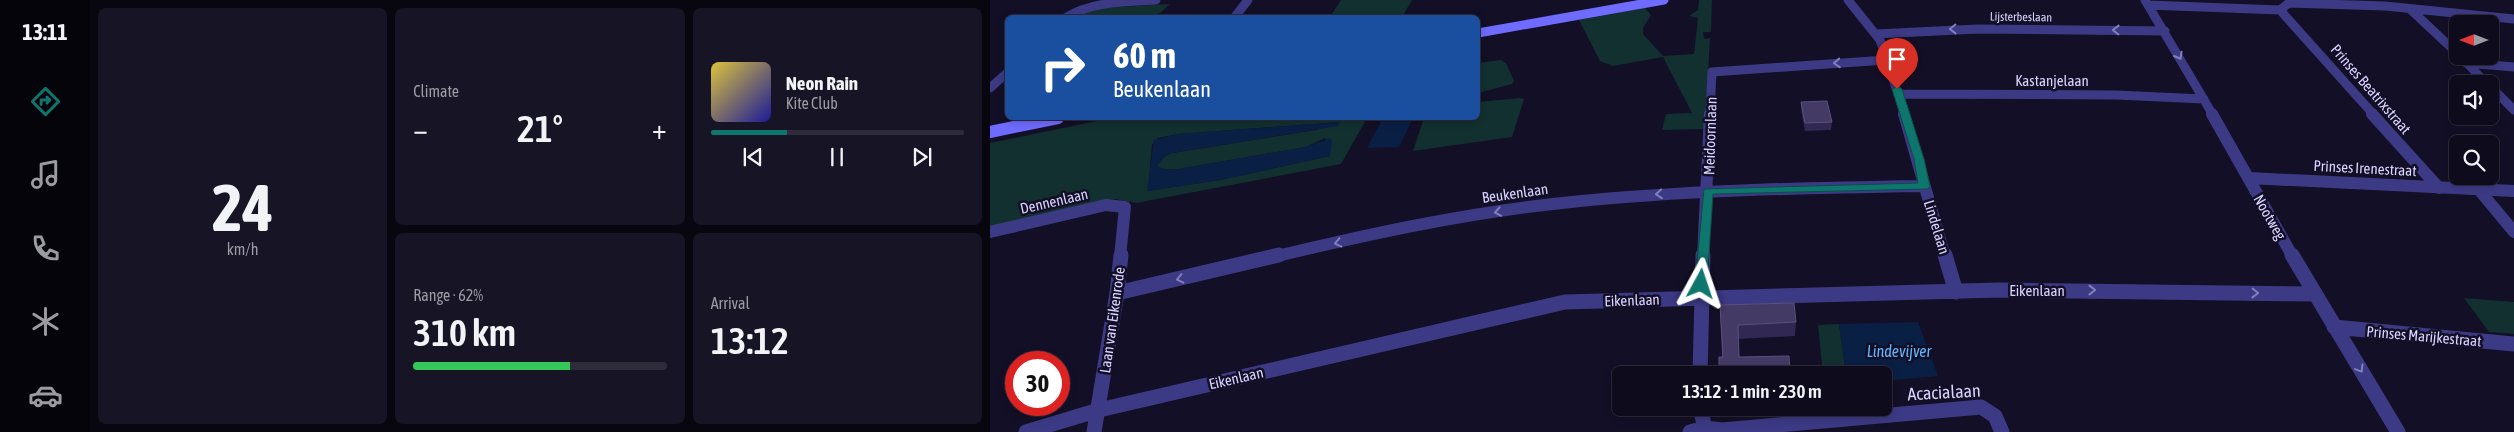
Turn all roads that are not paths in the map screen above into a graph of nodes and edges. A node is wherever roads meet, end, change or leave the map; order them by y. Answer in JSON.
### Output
{"nodes":[{"id":1,"x":1156,"y":0,"type":"edge"},
{"id":2,"x":1248,"y":0,"type":"edge"},
{"id":3,"x":1664,"y":0,"type":"edge"},
{"id":4,"x":1848,"y":0,"type":"edge"},
{"id":5,"x":2146,"y":2,"type":"edge"},
{"id":6,"x":2410,"y":9,"type":"junction"},
{"id":7,"x":2280,"y":10,"type":"junction"},
{"id":8,"x":1070,"y":15,"type":"edge"},
{"id":9,"x":1236,"y":15,"type":"edge"},
{"id":10,"x":2514,"y":19,"type":"edge"},
{"id":11,"x":2165,"y":31,"type":"junction"},
{"id":12,"x":1480,"y":33,"type":"edge"},
{"id":13,"x":1876,"y":34,"type":"junction"},
{"id":14,"x":2449,"y":46,"type":"edge"},
{"id":15,"x":1886,"y":60,"type":"junction"},
{"id":16,"x":2499,"y":64,"type":"edge"},
{"id":17,"x":2468,"y":65,"type":"edge"},
{"id":18,"x":2514,"y":67,"type":"edge"},
{"id":19,"x":1005,"y":75,"type":"edge"},
{"id":20,"x":2479,"y":75,"type":"edge"},
{"id":21,"x":990,"y":88,"type":"edge"},
{"id":22,"x":1899,"y":94,"type":"junction"},
{"id":23,"x":2499,"y":95,"type":"edge"},
{"id":24,"x":2204,"y":99,"type":"junction"},
{"id":25,"x":2514,"y":110,"type":"edge"},
{"id":26,"x":1048,"y":120,"type":"edge"},
{"id":27,"x":990,"y":132,"type":"edge"},
{"id":28,"x":2248,"y":178,"type":"junction"},
{"id":29,"x":1924,"y":186,"type":"junction"},
{"id":30,"x":2439,"y":188,"type":"junction"},
{"id":31,"x":1708,"y":191,"type":"junction"},
{"id":32,"x":2480,"y":191,"type":"junction"},
{"id":33,"x":2514,"y":191,"type":"edge"},
{"id":34,"x":1125,"y":207,"type":"joint"},
{"id":35,"x":990,"y":232,"type":"edge"},
{"id":36,"x":2514,"y":232,"type":"edge"},
{"id":37,"x":1956,"y":292,"type":"junction"},
{"id":38,"x":1117,"y":293,"type":"junction"},
{"id":39,"x":2314,"y":294,"type":"junction"},
{"id":40,"x":1700,"y":299,"type":"junction"},
{"id":41,"x":2334,"y":327,"type":"junction"},
{"id":42,"x":2514,"y":344,"type":"edge"},
{"id":43,"x":1700,"y":366,"type":"edge"},
{"id":44,"x":1099,"y":410,"type":"junction"},
{"id":45,"x":1699,"y":416,"type":"edge"},
{"id":46,"x":1698,"y":430,"type":"edge"},
{"id":47,"x":1026,"y":432,"type":"edge"},
{"id":48,"x":1094,"y":432,"type":"edge"},
{"id":49,"x":2002,"y":432,"type":"edge"},
{"id":50,"x":2398,"y":432,"type":"edge"}],
"edges":[{"from":1,"to":8,"type":"street"},
{"from":2,"to":9,"type":"street"},
{"from":3,"to":12,"type":"main road"},
{"from":4,"to":13,"type":"street","name":"Lindelaan"},
{"from":5,"to":7,"type":"street"},
{"from":5,"to":11,"type":"street","name":"Nootweg"},
{"from":6,"to":7,"type":"street"},
{"from":6,"to":10,"type":"street"},
{"from":6,"to":14,"type":"street"},
{"from":7,"to":30,"type":"street","name":"Prinses Beatrixstraat"},
{"from":11,"to":13,"type":"street","name":"Lijsterbeslaan","one_way":true},
{"from":11,"to":24,"type":"street","name":"Nootweg","one_way":true},
{"from":13,"to":15,"type":"street","name":"Lindelaan"},
{"from":15,"to":22,"type":"street","name":"Lindelaan"},
{"from":15,"to":31,"type":"street","name":"Meidoornlaan","one_way":true},
{"from":16,"to":18,"type":"street"},
{"from":17,"to":20,"type":"street"},
{"from":19,"to":21,"type":"street"},
{"from":22,"to":24,"type":"street","name":"Kastanjelaan"},
{"from":22,"to":29,"type":"street","name":"Lindelaan"},
{"from":23,"to":25,"type":"street"},
{"from":24,"to":28,"type":"street","name":"Nootweg"},
{"from":26,"to":27,"type":"main road"},
{"from":28,"to":30,"type":"street","name":"Prinses Irenestraat"},
{"from":28,"to":39,"type":"street","name":"Nootweg"},
{"from":29,"to":31,"type":"street","name":"Beukenlaan"},
{"from":29,"to":37,"type":"street","name":"Lindelaan"},
{"from":30,"to":32,"type":"street","name":"Prinses Irenestraat"},
{"from":31,"to":38,"type":"street","name":"Beukenlaan","one_way":true},
{"from":31,"to":40,"type":"street","name":"Meidoornlaan"},
{"from":32,"to":33,"type":"street","name":"Prinses Irenestraat"},
{"from":32,"to":36,"type":"street"},
{"from":34,"to":35,"type":"street","name":"Dennenlaan"},
{"from":34,"to":38,"type":"street","name":"Laan van Eikenrode"},
{"from":37,"to":39,"type":"street","name":"Eikenlaan","one_way":true},
{"from":37,"to":40,"type":"street","name":"Eikenlaan"},
{"from":38,"to":44,"type":"street","name":"Laan van Eikenrode"},
{"from":39,"to":41,"type":"street","name":"Nootweg"},
{"from":40,"to":43,"type":"street","name":"Meidoornlaan"},
{"from":40,"to":44,"type":"street","name":"Eikenlaan"},
{"from":41,"to":42,"type":"street","name":"Prinses Marijkestraat"},
{"from":41,"to":50,"type":"street","name":"Nootweg","one_way":true},
{"from":44,"to":47,"type":"street","name":"Eikenlaan"},
{"from":44,"to":48,"type":"street","name":"Laan van Eikenrode"},
{"from":45,"to":46,"type":"street"},
{"from":46,"to":49,"type":"street","name":"Acacialaan"}]}
